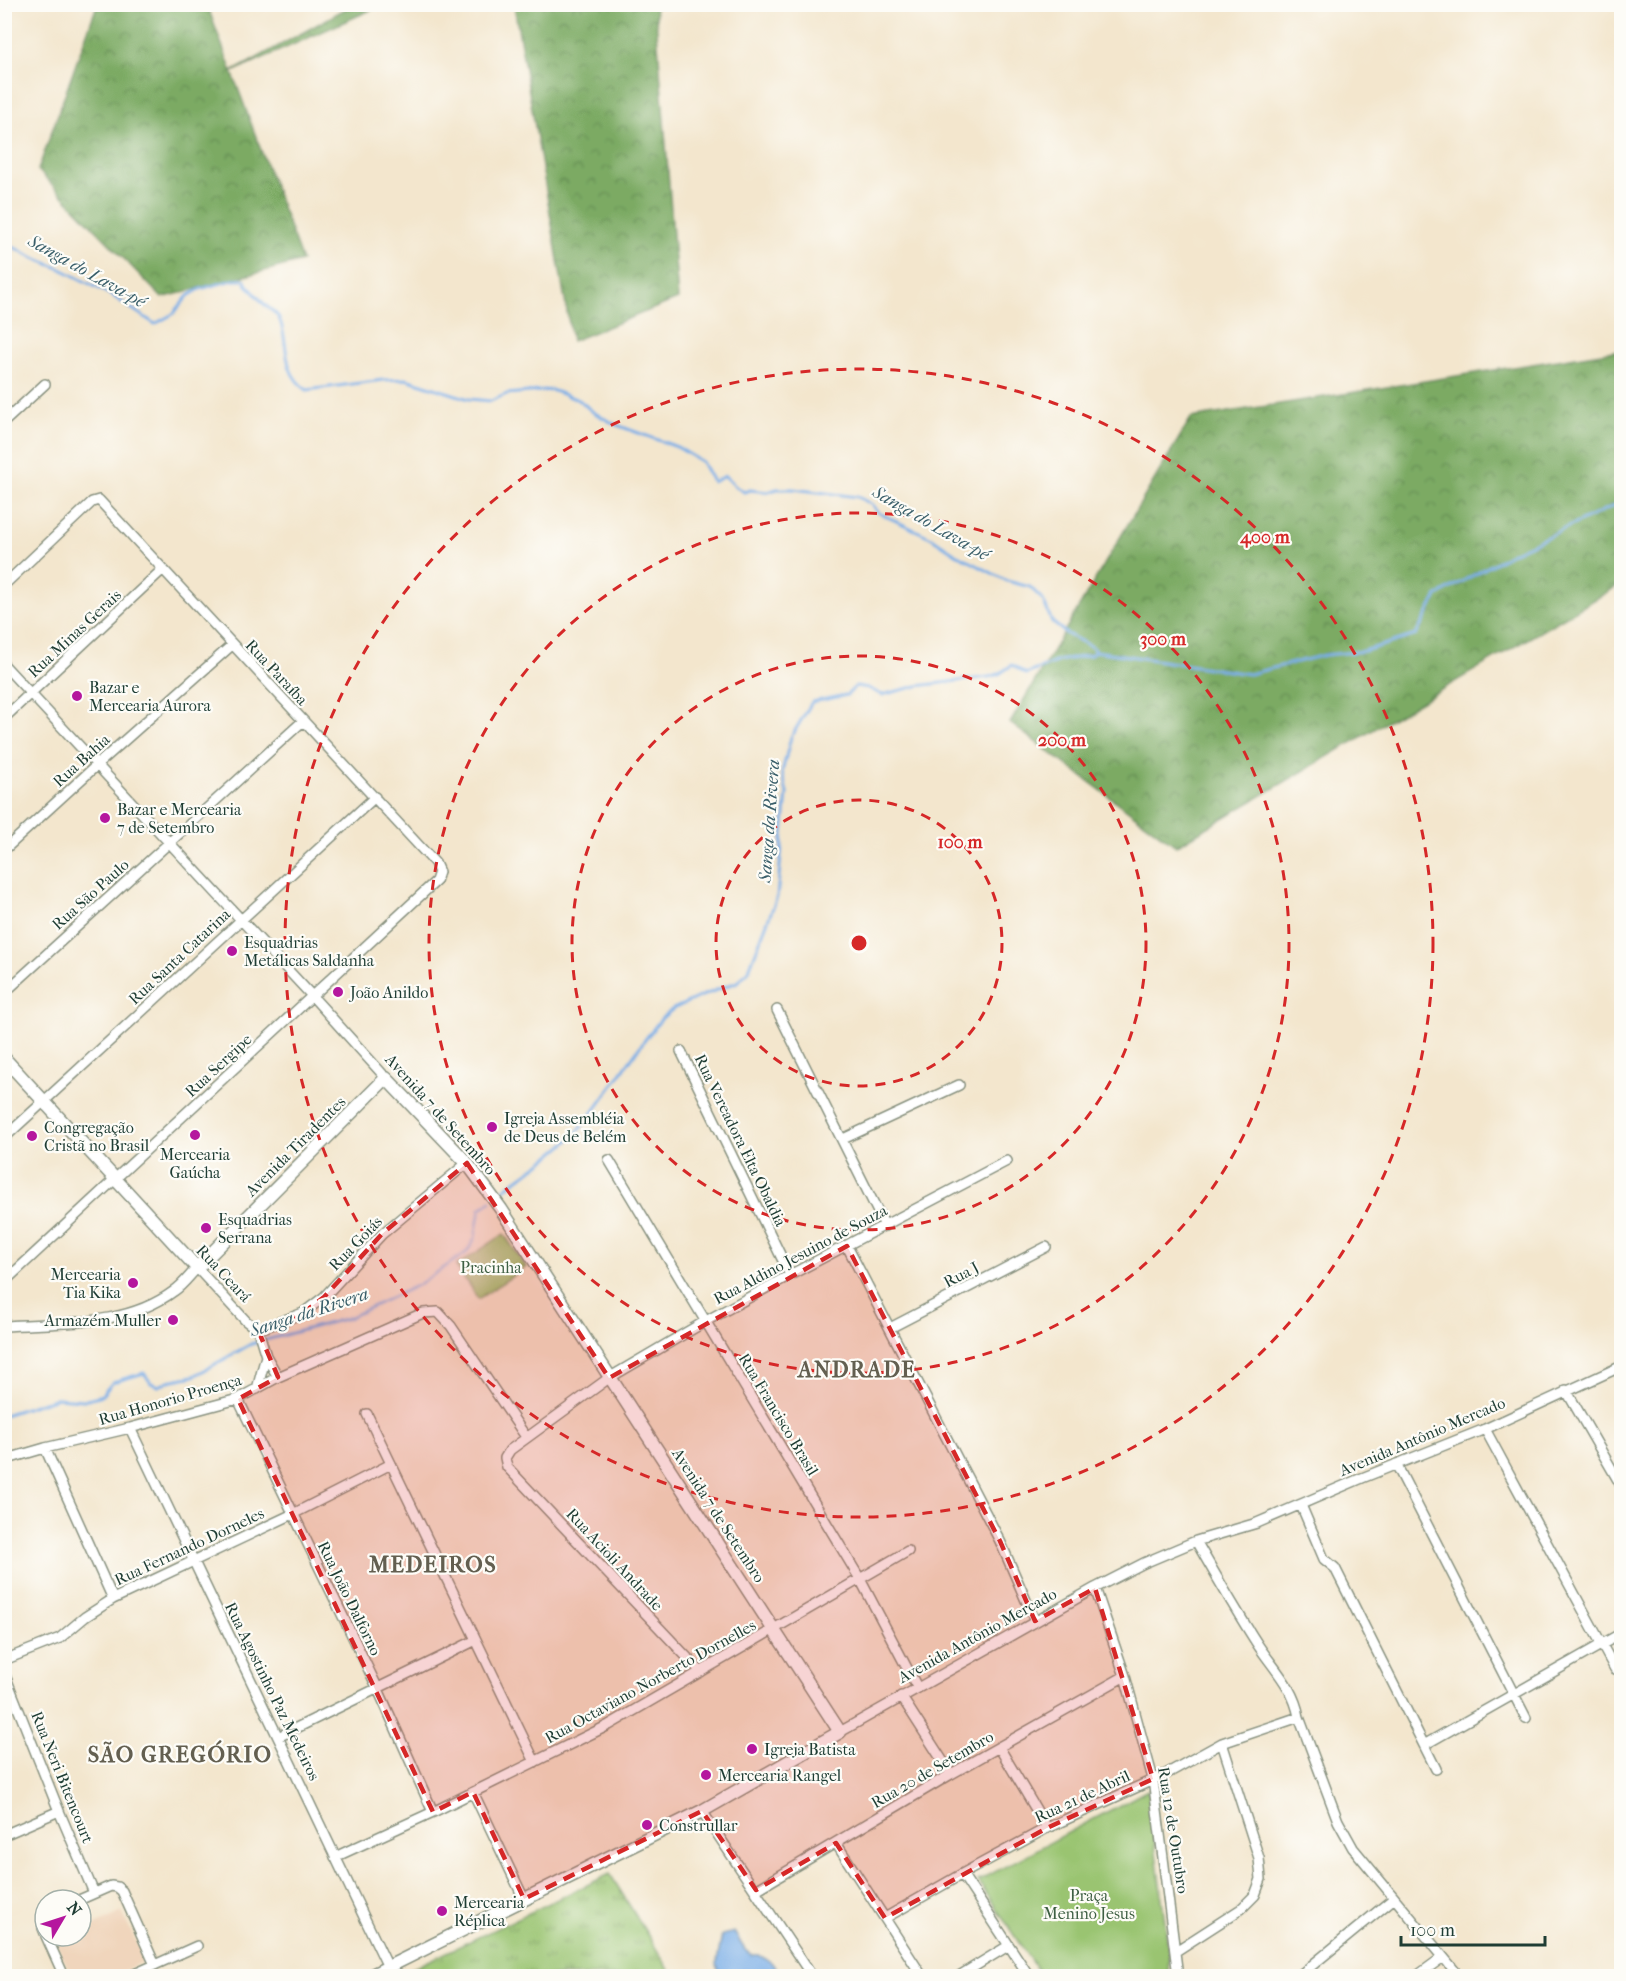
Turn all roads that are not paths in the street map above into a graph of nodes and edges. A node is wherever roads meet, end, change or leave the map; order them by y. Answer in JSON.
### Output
{"nodes":[{"id":1,"x":45,"y":384,"type":"dead end"},
{"id":2,"x":4,"y":422,"type":"edge"},
{"id":3,"x":163,"y":569,"type":"junction"},
{"id":4,"x":4,"y":585,"type":"edge"},
{"id":5,"x":232,"y":645,"type":"junction"},
{"id":6,"x":4,"y":665,"type":"edge"},
{"id":7,"x":30,"y":694,"type":"junction"},
{"id":8,"x":4,"y":718,"type":"edge"},
{"id":9,"x":303,"y":721,"type":"junction"},
{"id":10,"x":98,"y":764,"type":"junction"},
{"id":11,"x":375,"y":797,"type":"junction"},
{"id":12,"x":170,"y":842,"type":"junction"},
{"id":13,"x":4,"y":850,"type":"edge"},
{"id":14,"x":435,"y":863,"type":"joint"},
{"id":15,"x":241,"y":919,"type":"junction"},
{"id":16,"x":4,"y":993,"type":"edge"},
{"id":17,"x":313,"y":997,"type":"junction"},
{"id":18,"x":777,"y":1010,"type":"dead end"},
{"id":19,"x":681,"y":1051,"type":"dead end"},
{"id":20,"x":4,"y":1058,"type":"edge"},
{"id":21,"x":386,"y":1078,"type":"junction"},
{"id":22,"x":959,"y":1085,"type":"dead end"},
{"id":23,"x":44,"y":1102,"type":"junction"},
{"id":24,"x":4,"y":1138,"type":"edge"},
{"id":25,"x":843,"y":1139,"type":"junction"},
{"id":26,"x":609,"y":1160,"type":"dead end"},
{"id":27,"x":1007,"y":1161,"type":"dead end"},
{"id":28,"x":468,"y":1163,"type":"junction"},
{"id":29,"x":116,"y":1179,"type":"junction"},
{"id":30,"x":885,"y":1226,"type":"junction"},
{"id":31,"x":847,"y":1246,"type":"junction"},
{"id":32,"x":1046,"y":1247,"type":"dead end"},
{"id":33,"x":197,"y":1268,"type":"junction"},
{"id":34,"x":790,"y":1275,"type":"junction"},
{"id":35,"x":4,"y":1282,"type":"edge"},
{"id":36,"x":706,"y":1321,"type":"junction"},
{"id":37,"x":4,"y":1326,"type":"edge"},
{"id":38,"x":891,"y":1328,"type":"junction"},
{"id":39,"x":259,"y":1334,"type":"junction"},
{"id":40,"x":266,"y":1356,"type":"junction"},
{"id":41,"x":1622,"y":1366,"type":"edge"},
{"id":42,"x":278,"y":1377,"type":"junction"},
{"id":43,"x":609,"y":1377,"type":"junction"},
{"id":44,"x":257,"y":1389,"type":"junction"},
{"id":45,"x":1566,"y":1390,"type":"junction"},
{"id":46,"x":238,"y":1399,"type":"junction"},
{"id":47,"x":367,"y":1414,"type":"dead end"},
{"id":48,"x":130,"y":1428,"type":"junction"},
{"id":49,"x":1485,"y":1429,"type":"junction"},
{"id":50,"x":526,"y":1437,"type":"junction"},
{"id":51,"x":45,"y":1448,"type":"junction"},
{"id":52,"x":4,"y":1460,"type":"edge"},
{"id":53,"x":391,"y":1464,"type":"junction"},
{"id":54,"x":1396,"y":1464,"type":"junction"},
{"id":55,"x":507,"y":1467,"type":"joint"},
{"id":56,"x":1622,"y":1487,"type":"edge"},
{"id":57,"x":1301,"y":1505,"type":"junction"},
{"id":58,"x":293,"y":1514,"type":"junction"},
{"id":59,"x":1196,"y":1541,"type":"junction"},
{"id":60,"x":908,"y":1551,"type":"dead end"},
{"id":61,"x":193,"y":1561,"type":"junction"},
{"id":62,"x":860,"y":1579,"type":"junction"},
{"id":63,"x":1095,"y":1588,"type":"junction"},
{"id":64,"x":113,"y":1599,"type":"junction"},
{"id":65,"x":1035,"y":1621,"type":"junction"},
{"id":66,"x":774,"y":1629,"type":"junction"},
{"id":67,"x":1622,"y":1633,"type":"edge"},
{"id":68,"x":476,"y":1640,"type":"junction"},
{"id":69,"x":1601,"y":1644,"type":"junction"},
{"id":70,"x":4,"y":1660,"type":"edge"},
{"id":71,"x":1615,"y":1669,"type":"dead end"},
{"id":72,"x":701,"y":1671,"type":"junction"},
{"id":73,"x":4,"y":1673,"type":"edge"},
{"id":74,"x":1125,"y":1676,"type":"junction"},
{"id":75,"x":917,"y":1687,"type":"junction"},
{"id":76,"x":378,"y":1689,"type":"junction"},
{"id":77,"x":1514,"y":1694,"type":"junction"},
{"id":78,"x":901,"y":1696,"type":"junction"},
{"id":79,"x":1299,"y":1717,"type":"junction"},
{"id":80,"x":1526,"y":1718,"type":"dead end"},
{"id":81,"x":840,"y":1732,"type":"junction"},
{"id":82,"x":278,"y":1737,"type":"junction"},
{"id":83,"x":1222,"y":1743,"type":"junction"},
{"id":84,"x":1424,"y":1745,"type":"junction"},
{"id":85,"x":999,"y":1747,"type":"junction"},
{"id":86,"x":535,"y":1762,"type":"junction"},
{"id":87,"x":1436,"y":1769,"type":"dead end"},
{"id":88,"x":951,"y":1774,"type":"junction"},
{"id":89,"x":1153,"y":1779,"type":"junction"},
{"id":90,"x":473,"y":1792,"type":"junction"},
{"id":91,"x":59,"y":1811,"type":"junction"},
{"id":92,"x":702,"y":1811,"type":"junction"},
{"id":93,"x":433,"y":1812,"type":"junction"},
{"id":94,"x":1047,"y":1828,"type":"junction"},
{"id":95,"x":4,"y":1835,"type":"edge"},
{"id":96,"x":836,"y":1843,"type":"junction"},
{"id":97,"x":335,"y":1857,"type":"junction"},
{"id":98,"x":962,"y":1874,"type":"junction"},
{"id":99,"x":756,"y":1890,"type":"junction"},
{"id":100,"x":94,"y":1893,"type":"joint"},
{"id":101,"x":524,"y":1899,"type":"junction"},
{"id":102,"x":1393,"y":1899,"type":"junction"},
{"id":103,"x":885,"y":1918,"type":"junction"},
{"id":104,"x":197,"y":1946,"type":"dead end"},
{"id":105,"x":1008,"y":1946,"type":"junction"},
{"id":106,"x":52,"y":1948,"type":"edge"},
{"id":107,"x":1176,"y":1951,"type":"junction"},
{"id":108,"x":1443,"y":1957,"type":"junction"},
{"id":109,"x":155,"y":1965,"type":"junction"},
{"id":110,"x":388,"y":1967,"type":"junction"},
{"id":111,"x":64,"y":1977,"type":"edge"},
{"id":112,"x":130,"y":1977,"type":"edge"},
{"id":113,"x":370,"y":1977,"type":"edge"},
{"id":114,"x":812,"y":1977,"type":"edge"},
{"id":115,"x":922,"y":1977,"type":"edge"},
{"id":116,"x":959,"y":1977,"type":"edge"},
{"id":117,"x":1029,"y":1977,"type":"edge"},
{"id":118,"x":1178,"y":1977,"type":"edge"},
{"id":119,"x":1299,"y":1977,"type":"edge"},
{"id":120,"x":1418,"y":1977,"type":"edge"},
{"id":121,"x":1459,"y":1977,"type":"edge"}],
"edges":[{"from":1,"to":2,"type":"street"},
{"from":3,"to":4,"type":"street","name":"Rua Paraíba"},
{"from":3,"to":5,"type":"street","name":"Rua Paraíba"},
{"from":3,"to":7,"type":"street","name":"Rua Minas Gerais"},
{"from":5,"to":9,"type":"street","name":"Rua Paraíba"},
{"from":5,"to":10,"type":"street","name":"Rua Bahia"},
{"from":6,"to":7,"type":"street","name":"Avenida 7 de Setembro"},
{"from":7,"to":8,"type":"street","name":"Rua Minas Gerais"},
{"from":7,"to":10,"type":"street","name":"Avenida 7 de Setembro"},
{"from":9,"to":11,"type":"street","name":"Rua Paraíba"},
{"from":9,"to":12,"type":"street","name":"Rua São Paulo"},
{"from":10,"to":12,"type":"street","name":"Avenida 7 de Setembro"},
{"from":10,"to":13,"type":"street","name":"Rua Bahia"},
{"from":11,"to":14,"type":"street","name":"Rua Paraíba"},
{"from":11,"to":15,"type":"street","name":"Rua Santa Catarina"},
{"from":12,"to":15,"type":"street","name":"Avenida 7 de Setembro"},
{"from":12,"to":16,"type":"street","name":"Rua São Paulo"},
{"from":14,"to":17,"type":"street","name":"Rua Sergipe"},
{"from":15,"to":17,"type":"street","name":"Avenida 7 de Setembro"},
{"from":15,"to":23,"type":"street","name":"Rua Santa Catarina"},
{"from":17,"to":21,"type":"street","name":"Avenida 7 de Setembro"},
{"from":17,"to":29,"type":"street","name":"Rua Sergipe"},
{"from":18,"to":25,"type":"street"},
{"from":19,"to":34,"type":"street","name":"Rua Vereadora Elta Obaldia"},
{"from":20,"to":23,"type":"street","name":"Rua Ceará"},
{"from":21,"to":28,"type":"street","name":"Avenida 7 de Setembro"},
{"from":21,"to":33,"type":"street","name":"Avenida Tiradentes"},
{"from":22,"to":25,"type":"street"},
{"from":23,"to":24,"type":"street","name":"Rua Santa Catarina"},
{"from":23,"to":29,"type":"street","name":"Rua Ceará"},
{"from":25,"to":30,"type":"street"},
{"from":26,"to":36,"type":"street","name":"Rua Francisco Brasil"},
{"from":27,"to":30,"type":"street","name":"Rua Aldino Jesuino de Souza"},
{"from":28,"to":39,"type":"street","name":"Rua Goiás"},
{"from":28,"to":43,"type":"street","name":"Avenida 7 de Setembro"},
{"from":29,"to":33,"type":"street","name":"Rua Ceará"},
{"from":29,"to":35,"type":"street","name":"Rua Sergipe"},
{"from":30,"to":31,"type":"street","name":"Rua Aldino Jesuino de Souza"},
{"from":31,"to":34,"type":"street","name":"Rua Aldino Jesuino de Souza"},
{"from":31,"to":38,"type":"street"},
{"from":32,"to":38,"type":"street","name":"Rua J"},
{"from":33,"to":37,"type":"street","name":"Avenida Tiradentes"},
{"from":33,"to":39,"type":"street","name":"Rua Ceará"},
{"from":34,"to":36,"type":"street","name":"Rua Aldino Jesuino de Souza"},
{"from":36,"to":43,"type":"street","name":"Rua Aldino Jesuino de Souza"},
{"from":36,"to":62,"type":"street","name":"Rua Francisco Brasil"},
{"from":38,"to":65,"type":"street"},
{"from":39,"to":40,"type":"street"},
{"from":40,"to":42,"type":"street"},
{"from":40,"to":44,"type":"street"},
{"from":41,"to":45,"type":"street","name":"Avenida Antônio Mercado"},
{"from":42,"to":44,"type":"street","name":"Rua Honorio Proença"},
{"from":42,"to":50,"type":"street","name":"Rua Honorio Proença"},
{"from":43,"to":50,"type":"street","name":"Rua Aldino Jesuino de Souza"},
{"from":43,"to":66,"type":"street","name":"Avenida 7 de Setembro"},
{"from":44,"to":46,"type":"street","name":"Rua Honorio Proença"},
{"from":45,"to":49,"type":"street","name":"Avenida Antônio Mercado"},
{"from":45,"to":56,"type":"street"},
{"from":46,"to":48,"type":"street","name":"Rua Honorio Proença"},
{"from":46,"to":58,"type":"street","name":"Rua João Dalforno"},
{"from":47,"to":53,"type":"street"},
{"from":48,"to":51,"type":"street","name":"Rua Honorio Proença"},
{"from":48,"to":61,"type":"street","name":"Rua Agostinho Paz Medeiros"},
{"from":49,"to":54,"type":"street","name":"Avenida Antônio Mercado"},
{"from":49,"to":69,"type":"street"},
{"from":50,"to":55,"type":"street","name":"Rua Aldino Jesuino de Souza"},
{"from":51,"to":52,"type":"street","name":"Rua Honorio Proença"},
{"from":51,"to":64,"type":"street"},
{"from":53,"to":58,"type":"street","name":"Rua Fernando Dorneles"},
{"from":53,"to":68,"type":"street"},
{"from":54,"to":57,"type":"street","name":"Avenida Antônio Mercado"},
{"from":54,"to":77,"type":"street"},
{"from":55,"to":72,"type":"street","name":"Rua Acioli Andrade"},
{"from":57,"to":59,"type":"street","name":"Avenida Antônio Mercado"},
{"from":57,"to":84,"type":"street"},
{"from":58,"to":61,"type":"street","name":"Rua Fernando Dorneles"},
{"from":58,"to":76,"type":"street","name":"Rua João Dalforno"},
{"from":59,"to":63,"type":"street","name":"Avenida Antônio Mercado"},
{"from":59,"to":79,"type":"street"},
{"from":60,"to":62,"type":"street","name":"Rua Octaviano Norberto Dornelles"},
{"from":61,"to":64,"type":"street","name":"Rua Fernando Dorneles"},
{"from":61,"to":82,"type":"street","name":"Rua Agostinho Paz Medeiros"},
{"from":62,"to":66,"type":"street","name":"Rua Octaviano Norberto Dornelles"},
{"from":62,"to":75,"type":"street","name":"Rua Francisco Brasil"},
{"from":63,"to":65,"type":"street","name":"Avenida Antônio Mercado"},
{"from":63,"to":74,"type":"street","name":"Rua 12 de Outubro"},
{"from":64,"to":70,"type":"street","name":"Rua Fernando Dorneles"},
{"from":65,"to":75,"type":"street","name":"Avenida Antônio Mercado"},
{"from":66,"to":72,"type":"street","name":"Rua Octaviano Norberto Dornelles"},
{"from":66,"to":81,"type":"street","name":"Avenida 7 de Setembro"},
{"from":67,"to":69,"type":"street"},
{"from":68,"to":76,"type":"street"},
{"from":68,"to":86,"type":"street"},
{"from":69,"to":71,"type":"street"},
{"from":69,"to":77,"type":"street"},
{"from":72,"to":86,"type":"street","name":"Rua Octaviano Norberto Dornelles"},
{"from":73,"to":91,"type":"street","name":"Rua Neri Bitencourt"},
{"from":74,"to":85,"type":"street","name":"Rua 20 de Setembro"},
{"from":74,"to":89,"type":"street","name":"Rua 12 de Outubro"},
{"from":75,"to":78,"type":"street","name":"Avenida Antônio Mercado"},
{"from":76,"to":82,"type":"street"},
{"from":76,"to":93,"type":"street","name":"Rua João Dalforno"},
{"from":77,"to":80,"type":"street"},
{"from":77,"to":84,"type":"street"},
{"from":78,"to":81,"type":"street","name":"Avenida Antônio Mercado"},
{"from":78,"to":88,"type":"street"},
{"from":79,"to":83,"type":"street","name":"Rua 21 de Abril"},
{"from":79,"to":102,"type":"street"},
{"from":81,"to":92,"type":"street","name":"Avenida Antônio Mercado"},
{"from":82,"to":97,"type":"street","name":"Rua Agostinho Paz Medeiros"},
{"from":83,"to":89,"type":"street","name":"Rua 21 de Abril"},
{"from":83,"to":107,"type":"street"},
{"from":84,"to":87,"type":"street"},
{"from":85,"to":88,"type":"street","name":"Rua 20 de Setembro"},
{"from":85,"to":94,"type":"street"},
{"from":86,"to":90,"type":"street","name":"Rua Octaviano Norberto Dornelles"},
{"from":88,"to":96,"type":"street","name":"Rua 20 de Setembro"},
{"from":89,"to":94,"type":"street","name":"Rua 21 de Abril"},
{"from":89,"to":107,"type":"street","name":"Rua 12 de Outubro"},
{"from":90,"to":93,"type":"street","name":"Rua Octaviano Norberto Dornelles"},
{"from":90,"to":101,"type":"street"},
{"from":91,"to":95,"type":"street"},
{"from":91,"to":100,"type":"street","name":"Rua Neri Bitencourt"},
{"from":92,"to":99,"type":"street"},
{"from":92,"to":101,"type":"street","name":"Avenida Antônio Mercado"},
{"from":93,"to":97,"type":"street","name":"Rua Octaviano Norberto Dornelles"},
{"from":94,"to":98,"type":"street","name":"Rua 21 de Abril"},
{"from":96,"to":99,"type":"street","name":"Rua 20 de Setembro"},
{"from":96,"to":103,"type":"street"},
{"from":97,"to":110,"type":"street","name":"Rua Agostinho Paz Medeiros"},
{"from":98,"to":103,"type":"street","name":"Rua 21 de Abril"},
{"from":98,"to":105,"type":"street"},
{"from":99,"to":114,"type":"street"},
{"from":100,"to":109,"type":"street"},
{"from":101,"to":110,"type":"street","name":"Avenida Antônio Mercado"},
{"from":102,"to":108,"type":"street"},
{"from":102,"to":119,"type":"street"},
{"from":103,"to":115,"type":"street"},
{"from":104,"to":109,"type":"street"},
{"from":105,"to":116,"type":"street"},
{"from":105,"to":117,"type":"street"},
{"from":106,"to":111,"type":"street"},
{"from":107,"to":118,"type":"street","name":"Rua 12 de Outubro"},
{"from":108,"to":120,"type":"street"},
{"from":108,"to":121,"type":"street"},
{"from":109,"to":112,"type":"street"},
{"from":110,"to":113,"type":"street","name":"Avenida Antônio Mercado"}]}
